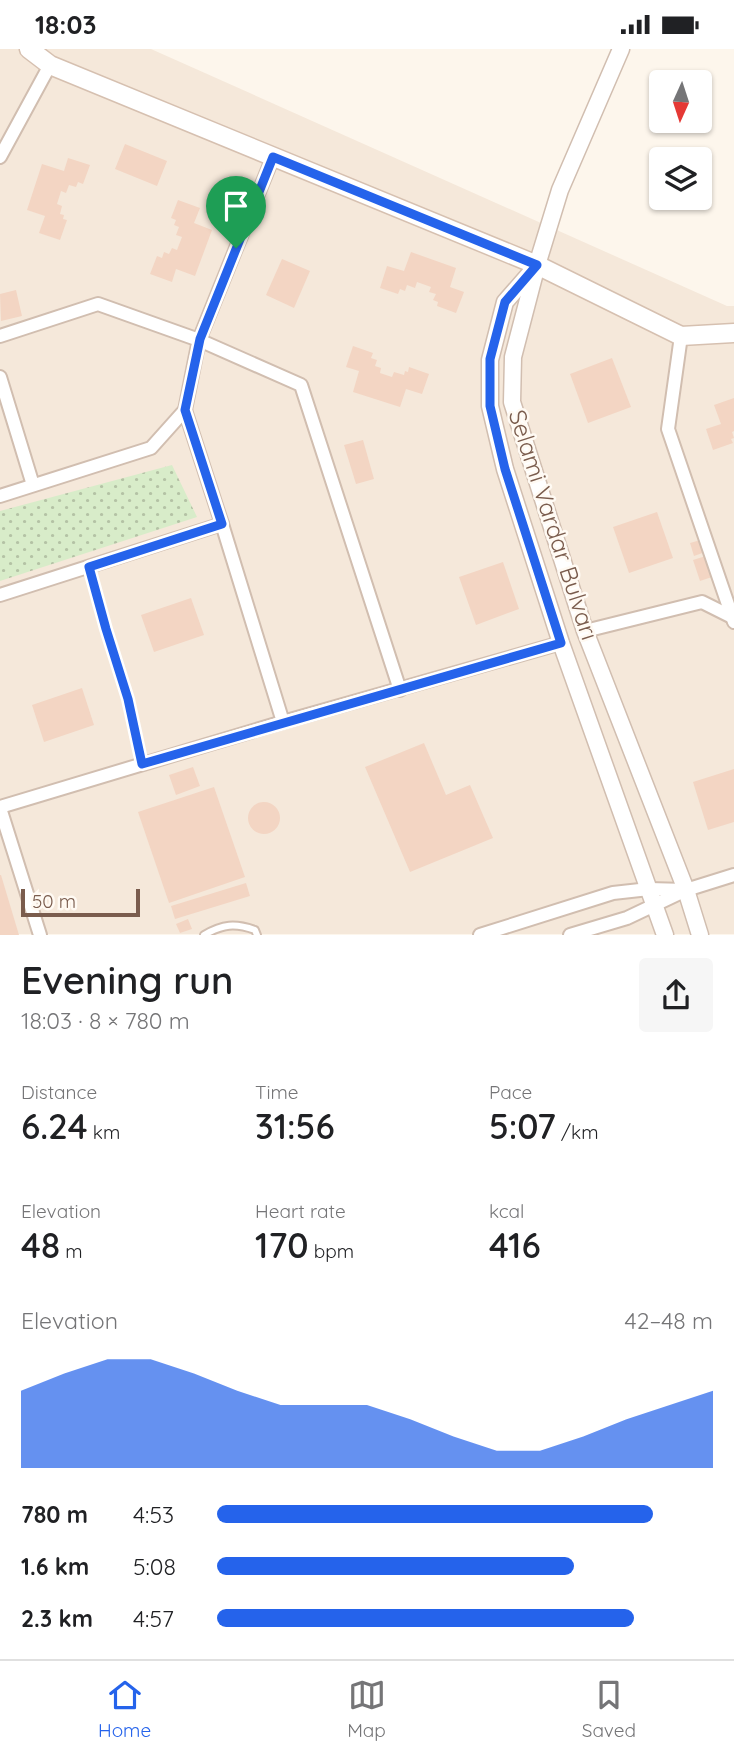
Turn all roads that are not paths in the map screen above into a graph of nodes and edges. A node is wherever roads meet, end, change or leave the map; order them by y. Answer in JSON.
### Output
{"nodes":[{"id":1,"x":29,"y":49,"type":"edge"},
{"id":2,"x":621,"y":49,"type":"edge"},
{"id":3,"x":50,"y":65,"type":"junction"},
{"id":4,"x":0,"y":156,"type":"edge"},
{"id":5,"x":273,"y":157,"type":"junction"},
{"id":6,"x":537,"y":265,"type":"junction"},
{"id":7,"x":734,"y":333,"type":"edge"},
{"id":8,"x":0,"y":336,"type":"edge"},
{"id":9,"x":681,"y":336,"type":"junction"},
{"id":10,"x":200,"y":339,"type":"junction"},
{"id":11,"x":0,"y":377,"type":"edge"},
{"id":12,"x":185,"y":410,"type":"junction"},
{"id":13,"x":33,"y":485,"type":"junction"},
{"id":14,"x":0,"y":496,"type":"edge"},
{"id":15,"x":222,"y":524,"type":"junction"},
{"id":16,"x":89,"y":567,"type":"junction"},
{"id":17,"x":0,"y":596,"type":"edge"},
{"id":18,"x":734,"y":619,"type":"edge"},
{"id":19,"x":585,"y":631,"type":"junction"},
{"id":20,"x":561,"y":643,"type":"junction"},
{"id":21,"x":400,"y":690,"type":"junction"},
{"id":22,"x":283,"y":722,"type":"junction"},
{"id":23,"x":142,"y":764,"type":"junction"},
{"id":24,"x":0,"y":807,"type":"edge"},
{"id":25,"x":734,"y":876,"type":"edge"},
{"id":26,"x":649,"y":890,"type":"junction"},
{"id":27,"x":686,"y":890,"type":"junction"},
{"id":28,"x":655,"y":906,"type":"junction"},
{"id":29,"x":40,"y":935,"type":"edge"},
{"id":30,"x":204,"y":935,"type":"edge"},
{"id":31,"x":257,"y":935,"type":"edge"},
{"id":32,"x":480,"y":935,"type":"edge"},
{"id":33,"x":570,"y":935,"type":"edge"},
{"id":34,"x":665,"y":935,"type":"edge"},
{"id":35,"x":700,"y":935,"type":"edge"}],
"edges":[{"from":1,"to":3,"type":"main road"},
{"from":2,"to":6,"type":"street"},
{"from":3,"to":4,"type":"street"},
{"from":3,"to":5,"type":"main road"},
{"from":5,"to":6,"type":"main road"},
{"from":5,"to":10,"type":"street"},
{"from":6,"to":9,"type":"main road"},
{"from":6,"to":19,"type":"street","name":"Selami Vardar Bulvarı"},
{"from":6,"to":20,"type":"street","name":"Selami Vardar Bulvarı"},
{"from":7,"to":9,"type":"main road"},
{"from":8,"to":10,"type":"street"},
{"from":9,"to":18,"type":"street"},
{"from":10,"to":12,"type":"street"},
{"from":10,"to":21,"type":"street"},
{"from":11,"to":13,"type":"street"},
{"from":12,"to":13,"type":"street"},
{"from":12,"to":15,"type":"street"},
{"from":13,"to":14,"type":"street"},
{"from":15,"to":16,"type":"street"},
{"from":15,"to":22,"type":"street"},
{"from":16,"to":17,"type":"street"},
{"from":16,"to":23,"type":"lane"},
{"from":18,"to":19,"type":"street"},
{"from":19,"to":27,"type":"street","name":"Selami Vardar Bulvarı"},
{"from":20,"to":21,"type":"street"},
{"from":20,"to":26,"type":"street","name":"Selami Vardar Bulvarı"},
{"from":21,"to":22,"type":"street"},
{"from":22,"to":23,"type":"street"},
{"from":23,"to":24,"type":"street"},
{"from":24,"to":29,"type":"street"},
{"from":25,"to":27,"type":"street"},
{"from":26,"to":27,"type":"street"},
{"from":26,"to":28,"type":"street","name":"Selami Vardar Bulvarı"},
{"from":26,"to":32,"type":"street"},
{"from":27,"to":28,"type":"street"},
{"from":27,"to":35,"type":"street","name":"Selami Vardar Bulvarı"},
{"from":28,"to":33,"type":"street"},
{"from":28,"to":34,"type":"street","name":"Selami Vardar Bulvarı"},
{"from":30,"to":31,"type":"lane"}]}
